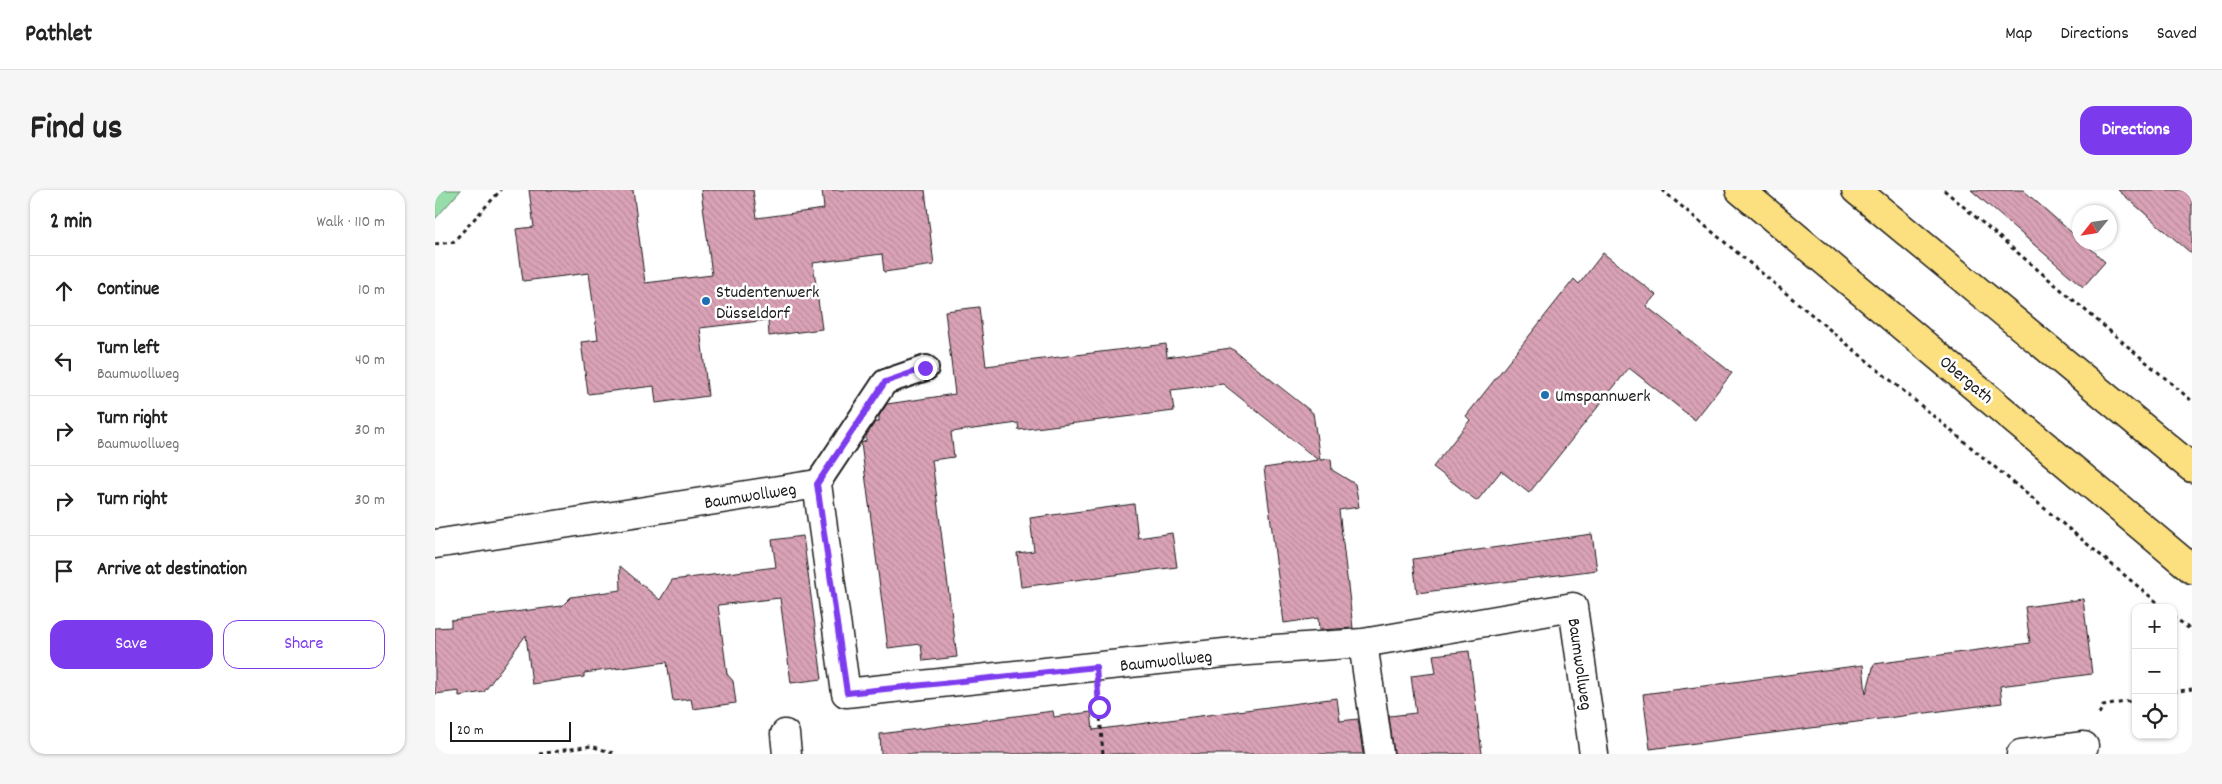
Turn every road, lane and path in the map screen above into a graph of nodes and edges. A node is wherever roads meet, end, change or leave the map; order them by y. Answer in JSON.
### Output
{"nodes":[{"id":1,"x":501,"y":190,"type":"edge"},
{"id":2,"x":1662,"y":190,"type":"edge"},
{"id":3,"x":1740,"y":190,"type":"edge"},
{"id":4,"x":1856,"y":190,"type":"edge"},
{"id":5,"x":1944,"y":190,"type":"edge"},
{"id":6,"x":435,"y":244,"type":"edge"},
{"id":7,"x":925,"y":368,"type":"dead end"},
{"id":8,"x":2192,"y":401,"type":"edge"},
{"id":9,"x":2192,"y":468,"type":"edge"},
{"id":10,"x":817,"y":484,"type":"junction"},
{"id":11,"x":435,"y":544,"type":"edge"},
{"id":12,"x":2192,"y":570,"type":"edge"},
{"id":13,"x":2159,"y":604,"type":"edge"},
{"id":14,"x":2177,"y":619,"type":"edge"},
{"id":15,"x":2192,"y":631,"type":"edge"},
{"id":16,"x":1363,"y":643,"type":"junction"},
{"id":17,"x":1096,"y":667,"type":"junction"},
{"id":18,"x":2192,"y":689,"type":"edge"},
{"id":19,"x":2177,"y":691,"type":"edge"},
{"id":20,"x":2084,"y":746,"type":"dead end"},
{"id":21,"x":613,"y":753,"type":"dead end"},
{"id":22,"x":539,"y":754,"type":"edge"},
{"id":23,"x":1103,"y":754,"type":"edge"},
{"id":24,"x":1379,"y":754,"type":"edge"},
{"id":25,"x":1594,"y":754,"type":"edge"},
{"id":26,"x":2021,"y":754,"type":"edge"}],
"edges":[{"from":1,"to":6,"type":"path"},
{"from":2,"to":13,"type":"path"},
{"from":3,"to":12,"type":"main road","name":"Obergath"},
{"from":4,"to":9,"type":"main road"},
{"from":5,"to":8,"type":"path"},
{"from":7,"to":10,"type":"lane"},
{"from":10,"to":11,"type":"street","name":"Baumwollweg"},
{"from":10,"to":17,"type":"street","name":"Baumwollweg"},
{"from":14,"to":15,"type":"path"},
{"from":16,"to":17,"type":"street","name":"Baumwollweg"},
{"from":16,"to":24,"type":"street"},
{"from":16,"to":25,"type":"street","name":"Baumwollweg"},
{"from":17,"to":23,"type":"path"},
{"from":18,"to":19,"type":"path"},
{"from":20,"to":26,"type":"street"},
{"from":21,"to":22,"type":"path"}]}
